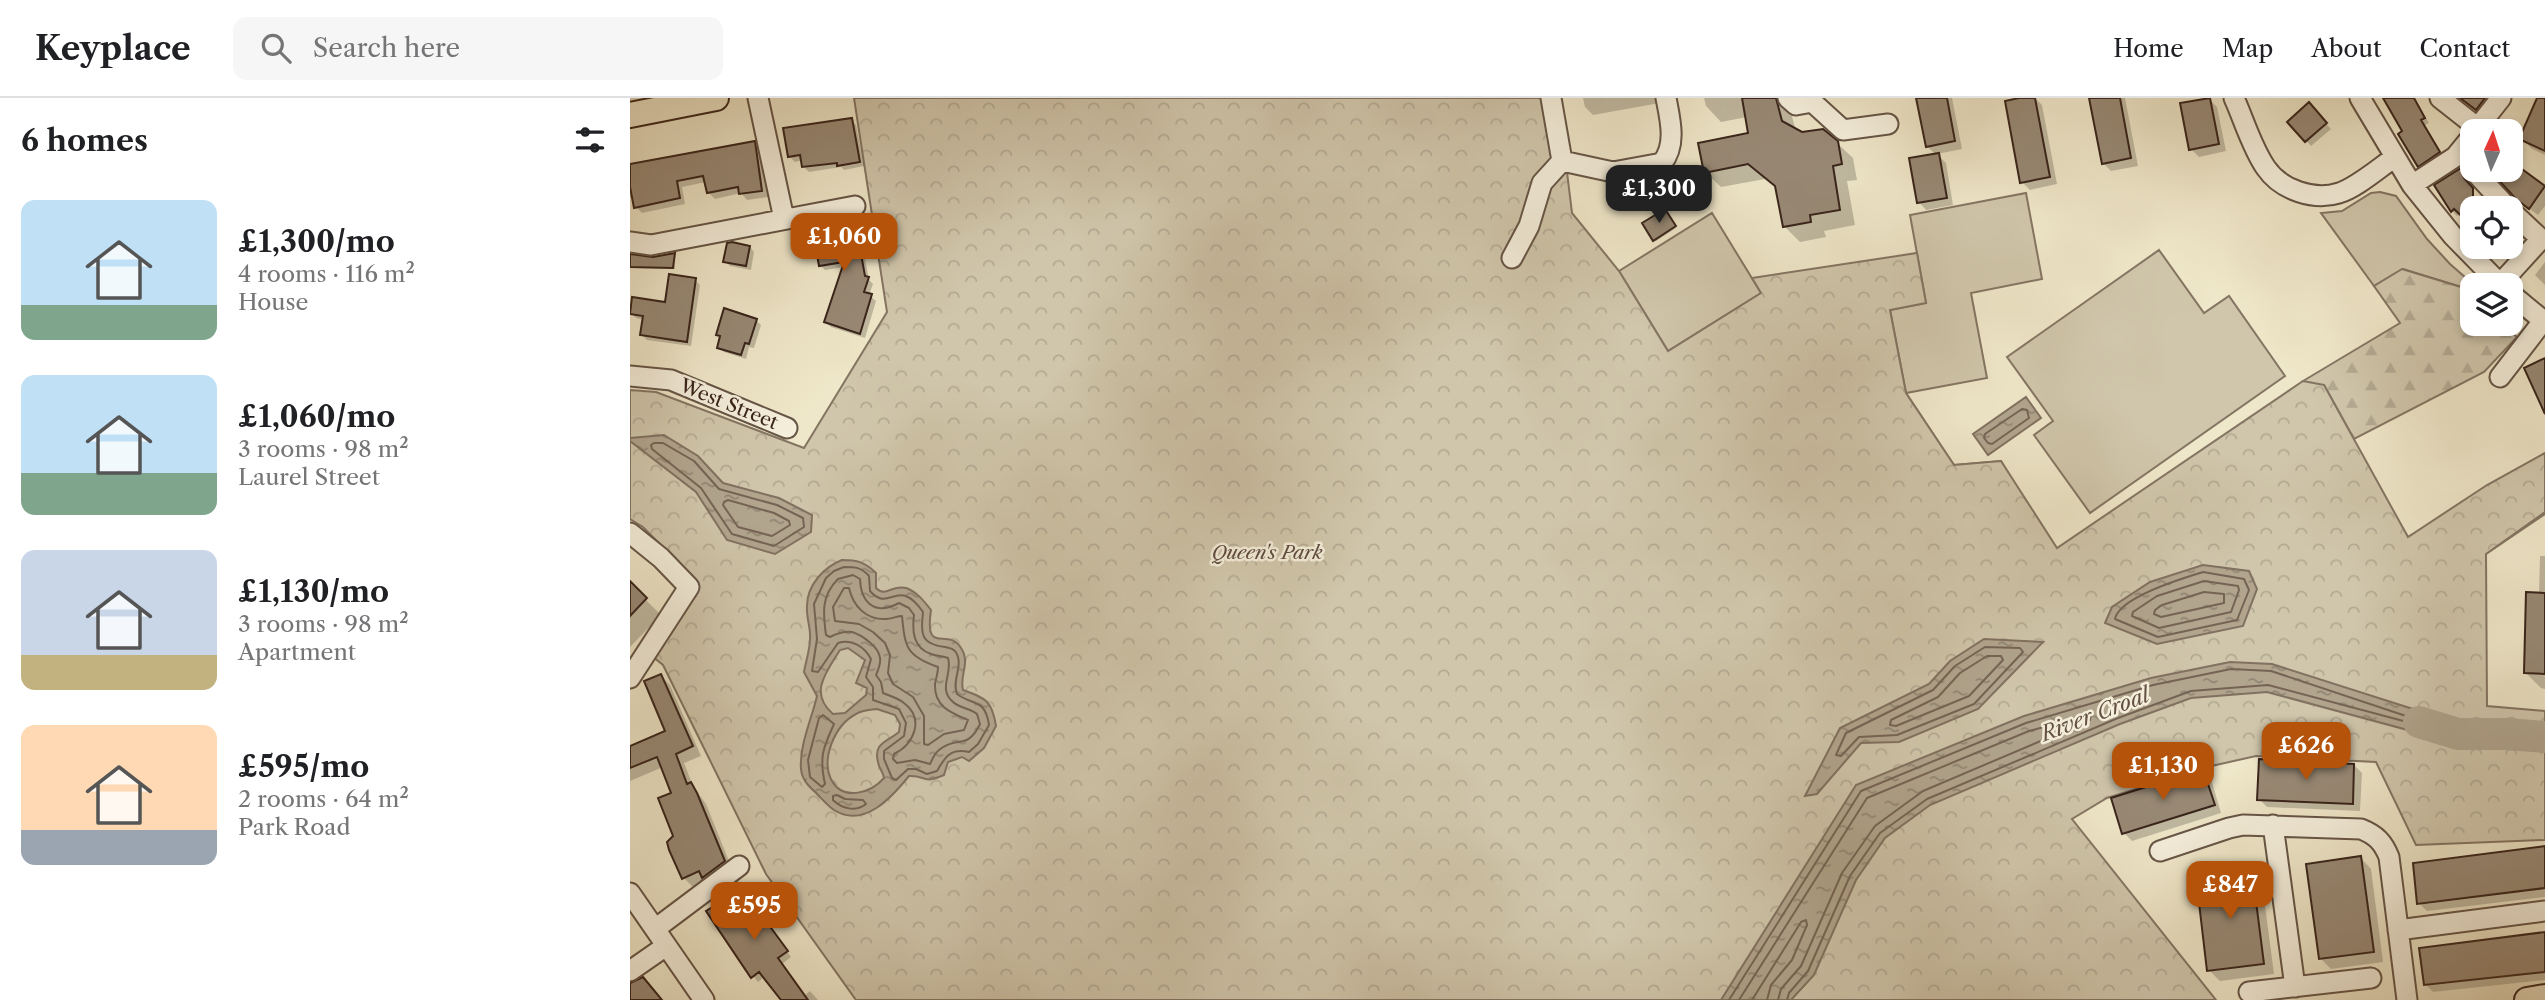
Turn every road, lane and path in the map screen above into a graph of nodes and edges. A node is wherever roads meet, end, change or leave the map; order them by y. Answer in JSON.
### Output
{"nodes":[{"id":1,"x":716,"y":98,"type":"edge"},
{"id":2,"x":758,"y":98,"type":"edge"},
{"id":3,"x":1550,"y":98,"type":"edge"},
{"id":4,"x":1666,"y":98,"type":"edge"},
{"id":5,"x":1788,"y":98,"type":"edge"},
{"id":6,"x":2234,"y":98,"type":"edge"},
{"id":7,"x":2360,"y":98,"type":"edge"},
{"id":8,"x":2501,"y":98,"type":"edge"},
{"id":9,"x":1809,"y":99,"type":"edge"},
{"id":10,"x":2442,"y":99,"type":"edge"},
{"id":11,"x":630,"y":115,"type":"edge"},
{"id":12,"x":2463,"y":119,"type":"edge"},
{"id":13,"x":2484,"y":119,"type":"edge"},
{"id":14,"x":1888,"y":124,"type":"dead end"},
{"id":15,"x":2459,"y":152,"type":"edge"},
{"id":16,"x":2395,"y":158,"type":"junction"},
{"id":17,"x":1562,"y":161,"type":"junction"},
{"id":18,"x":2484,"y":182,"type":"edge"},
{"id":19,"x":2412,"y":185,"type":"junction"},
{"id":20,"x":2497,"y":196,"type":"edge"},
{"id":21,"x":855,"y":206,"type":"dead end"},
{"id":22,"x":784,"y":219,"type":"junction"},
{"id":23,"x":2523,"y":222,"type":"edge"},
{"id":24,"x":630,"y":242,"type":"edge"},
{"id":25,"x":1513,"y":258,"type":"dead end"},
{"id":26,"x":2489,"y":273,"type":"edge"},
{"id":27,"x":2515,"y":273,"type":"edge"},
{"id":28,"x":2523,"y":304,"type":"edge"},
{"id":29,"x":2544,"y":322,"type":"edge"},
{"id":30,"x":630,"y":376,"type":"edge"},
{"id":31,"x":2500,"y":377,"type":"dead end"},
{"id":32,"x":787,"y":428,"type":"dead end"},
{"id":33,"x":632,"y":537,"type":"edge"},
{"id":34,"x":630,"y":678,"type":"edge"},
{"id":35,"x":2273,"y":825,"type":"junction"},
{"id":36,"x":2160,"y":851,"type":"dead end"},
{"id":37,"x":739,"y":866,"type":"dead end"},
{"id":38,"x":630,"y":893,"type":"edge"},
{"id":39,"x":2545,"y":911,"type":"edge"},
{"id":40,"x":655,"y":929,"type":"junction"},
{"id":41,"x":2398,"y":930,"type":"junction"},
{"id":42,"x":666,"y":946,"type":"junction"},
{"id":43,"x":630,"y":971,"type":"edge"},
{"id":44,"x":2371,"y":978,"type":"dead end"},
{"id":45,"x":2295,"y":987,"type":"junction"},
{"id":46,"x":2249,"y":992,"type":"dead end"},
{"id":47,"x":2545,"y":997,"type":"edge"},
{"id":48,"x":704,"y":1000,"type":"edge"},
{"id":49,"x":2407,"y":1000,"type":"edge"},
{"id":50,"x":2527,"y":1000,"type":"edge"}],
"edges":[{"from":1,"to":11,"type":"main road"},
{"from":2,"to":22,"type":"street"},
{"from":3,"to":17,"type":"street"},
{"from":4,"to":17,"type":"street"},
{"from":5,"to":9,"type":"street"},
{"from":6,"to":16,"type":"street"},
{"from":7,"to":16,"type":"street"},
{"from":8,"to":13,"type":"street"},
{"from":9,"to":14,"type":"street"},
{"from":10,"to":12,"type":"street"},
{"from":15,"to":19,"type":"street"},
{"from":16,"to":19,"type":"street"},
{"from":17,"to":25,"type":"street"},
{"from":18,"to":20,"type":"street"},
{"from":19,"to":26,"type":"street"},
{"from":21,"to":22,"type":"street"},
{"from":22,"to":24,"type":"street"},
{"from":23,"to":27,"type":"street"},
{"from":28,"to":29,"type":"street"},
{"from":29,"to":31,"type":"street"},
{"from":30,"to":32,"type":"street","name":"West Street"},
{"from":33,"to":34,"type":"street"},
{"from":35,"to":36,"type":"street"},
{"from":35,"to":41,"type":"street"},
{"from":35,"to":45,"type":"street"},
{"from":37,"to":40,"type":"street"},
{"from":38,"to":40,"type":"street"},
{"from":39,"to":41,"type":"street"},
{"from":40,"to":42,"type":"street"},
{"from":41,"to":49,"type":"street"},
{"from":42,"to":43,"type":"street"},
{"from":42,"to":48,"type":"street"},
{"from":44,"to":45,"type":"street"},
{"from":45,"to":46,"type":"street"},
{"from":47,"to":50,"type":"main road"}]}
